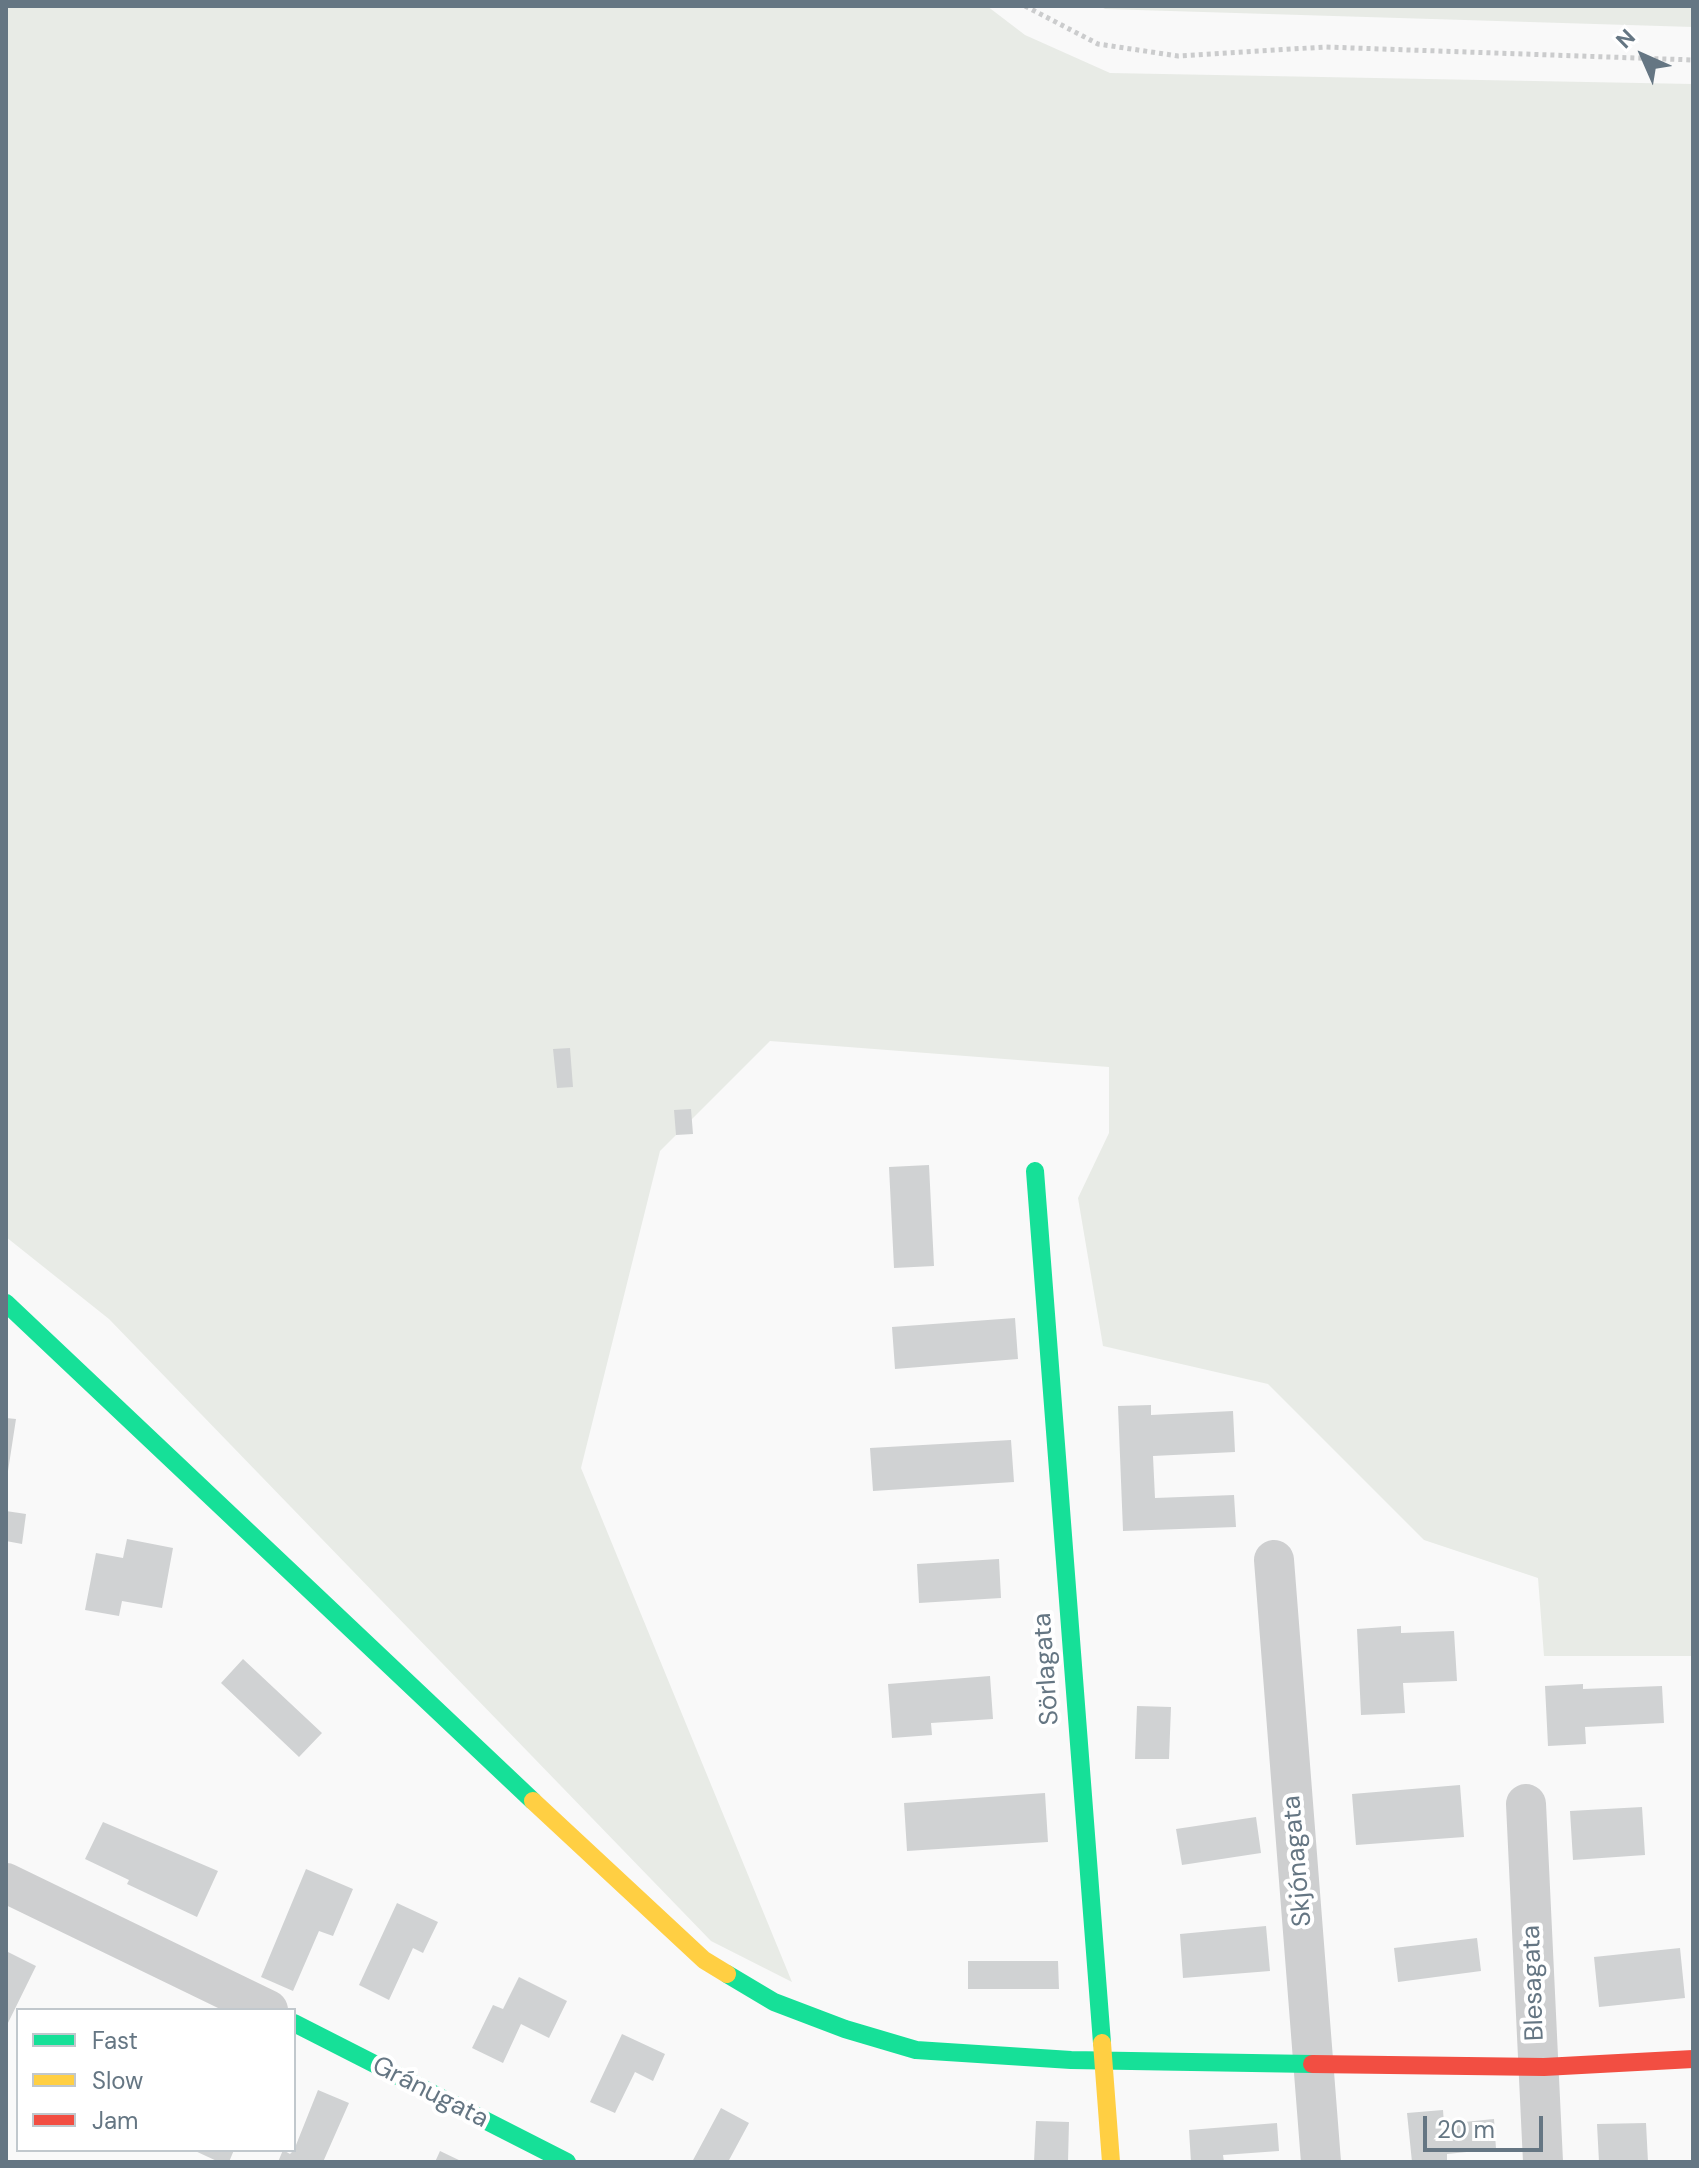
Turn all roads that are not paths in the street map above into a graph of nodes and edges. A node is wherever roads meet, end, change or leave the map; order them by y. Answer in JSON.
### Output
{"nodes":[{"id":1,"x":1035,"y":1171,"type":"dead end"},
{"id":2,"x":6,"y":1303,"type":"edge"},
{"id":3,"x":1274,"y":1560,"type":"dead end"},
{"id":4,"x":1526,"y":1804,"type":"dead end"},
{"id":5,"x":6,"y":1883,"type":"edge"},
{"id":6,"x":264,"y":2008,"type":"edge"},
{"id":7,"x":296,"y":2024,"type":"edge"},
{"id":8,"x":1103,"y":2059,"type":"junction"},
{"id":9,"x":1693,"y":2059,"type":"edge"},
{"id":10,"x":1315,"y":2065,"type":"junction"},
{"id":11,"x":1536,"y":2067,"type":"junction"},
{"id":12,"x":567,"y":2162,"type":"edge"},
{"id":13,"x":1111,"y":2162,"type":"edge"},
{"id":14,"x":1321,"y":2162,"type":"edge"},
{"id":15,"x":1543,"y":2162,"type":"edge"}],
"edges":[{"from":1,"to":8,"type":"street","name":"Sörlagata"},
{"from":2,"to":8,"type":"street"},
{"from":3,"to":10,"type":"street","name":"Skjónagata"},
{"from":4,"to":11,"type":"street","name":"Blesagata"},
{"from":5,"to":6,"type":"street"},
{"from":7,"to":12,"type":"street","name":"Gránugata"},
{"from":8,"to":10,"type":"street"},
{"from":8,"to":13,"type":"street","name":"Sörlagata"},
{"from":9,"to":11,"type":"street"},
{"from":10,"to":11,"type":"street"},
{"from":10,"to":14,"type":"street","name":"Skjónagata"},
{"from":11,"to":15,"type":"street","name":"Blesagata"}]}
